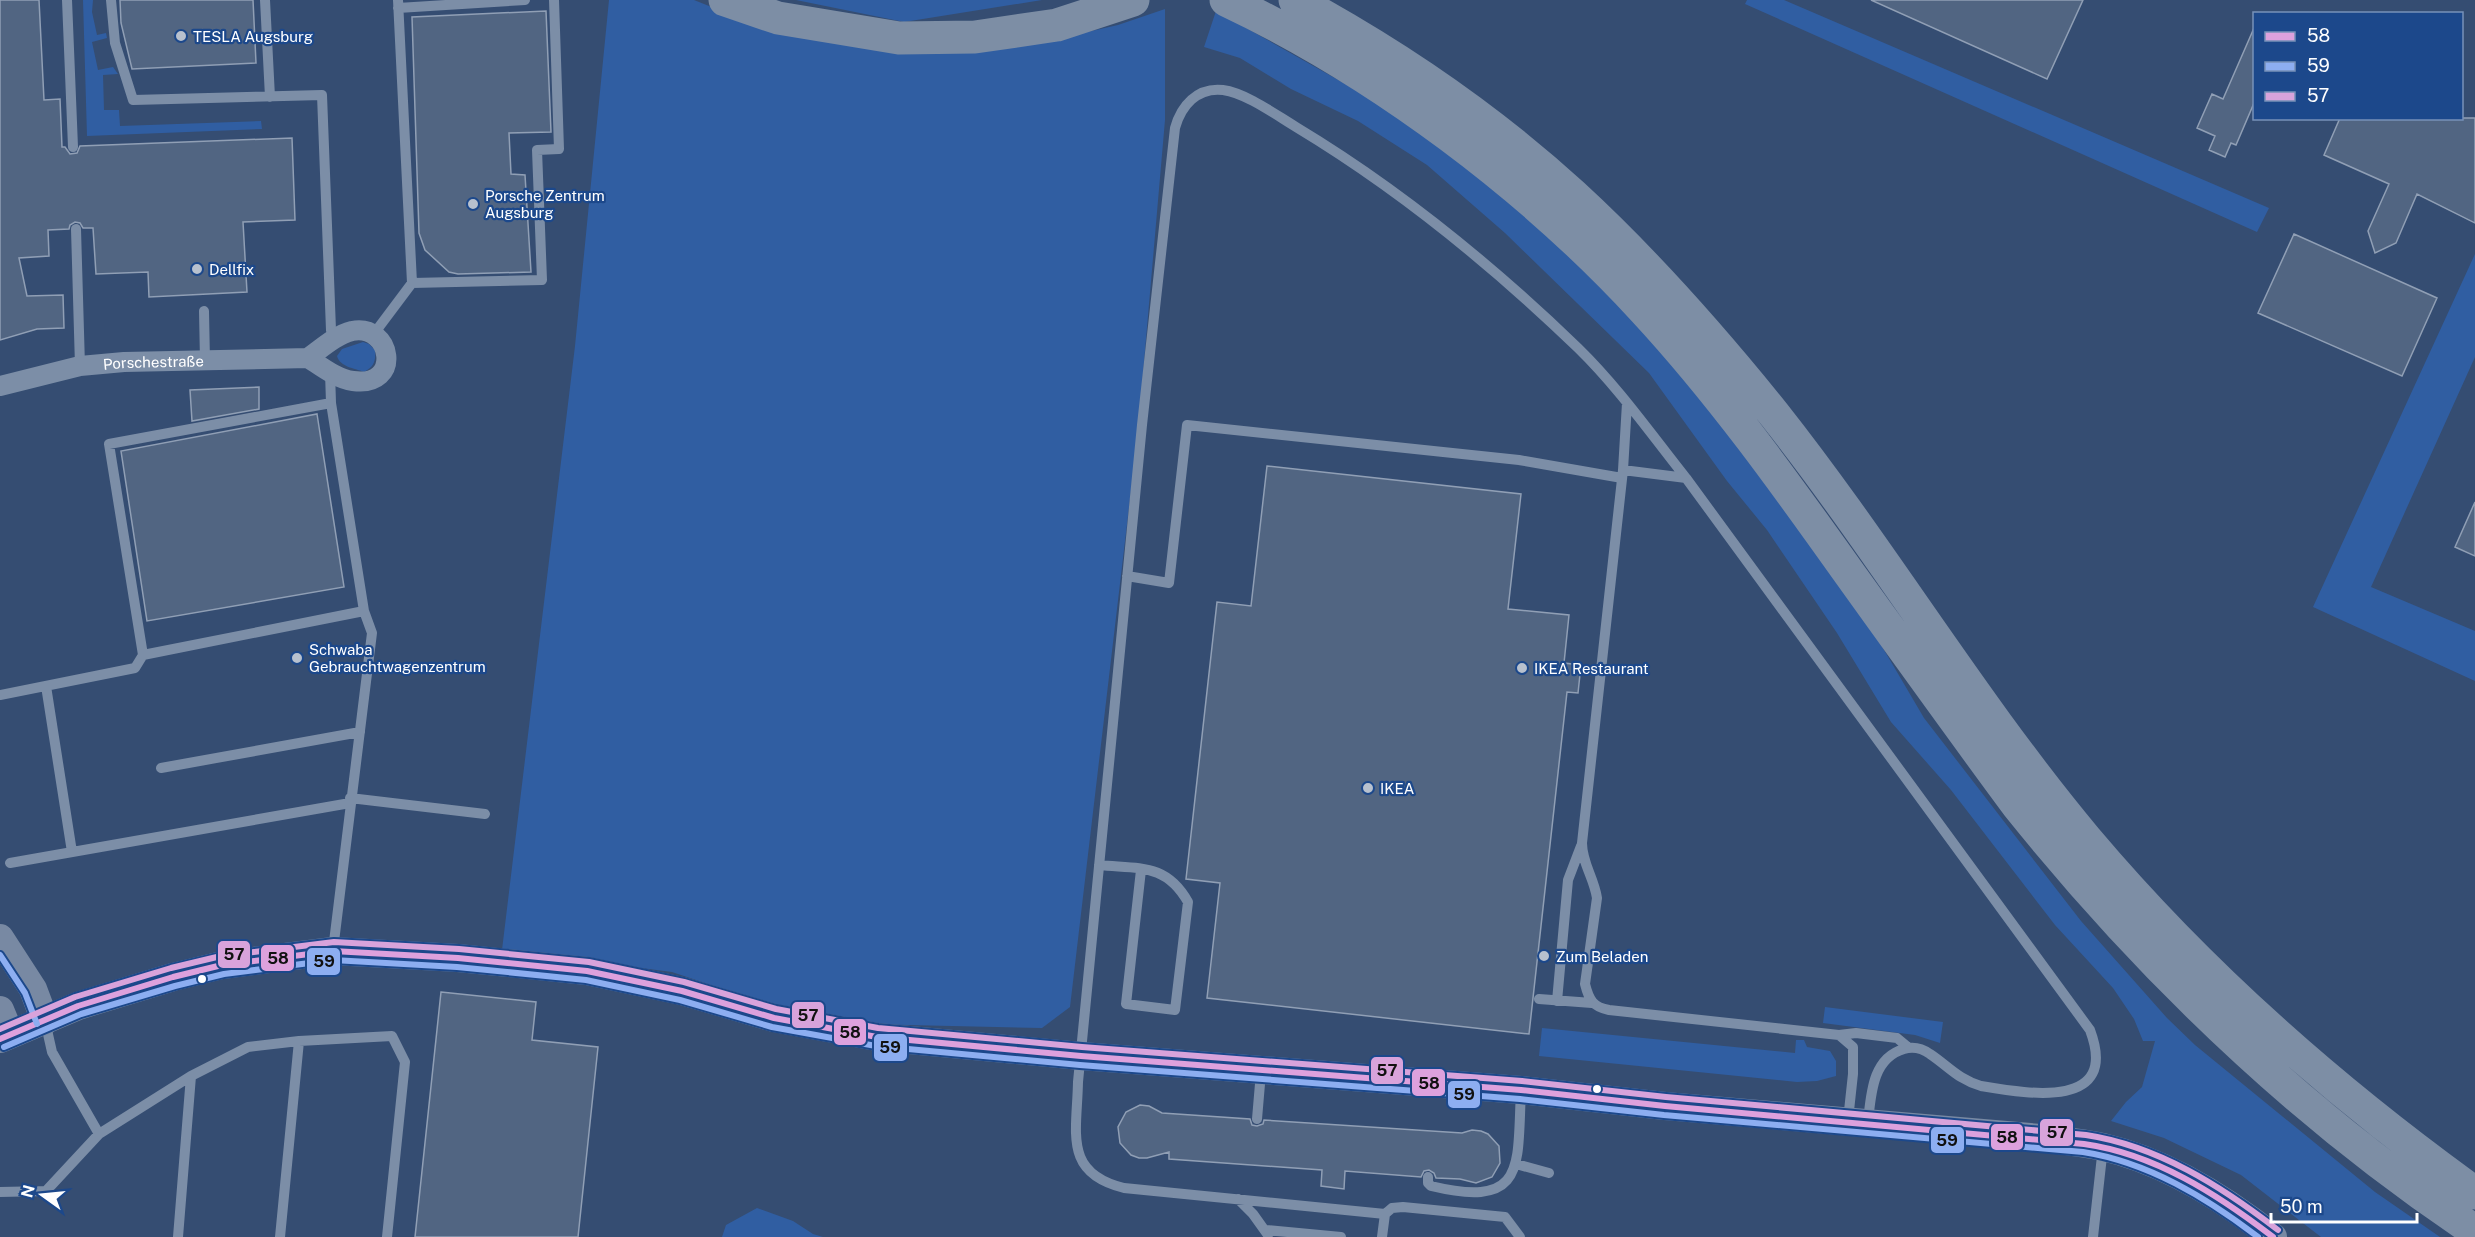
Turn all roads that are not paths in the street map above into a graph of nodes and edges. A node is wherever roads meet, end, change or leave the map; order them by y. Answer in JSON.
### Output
{"nodes":[{"id":1,"x":67,"y":0,"type":"edge"},
{"id":2,"x":111,"y":0,"type":"edge"},
{"id":3,"x":265,"y":0,"type":"edge"},
{"id":4,"x":525,"y":0,"type":"edge"},
{"id":5,"x":554,"y":0,"type":"edge"},
{"id":6,"x":725,"y":0,"type":"edge"},
{"id":7,"x":1132,"y":0,"type":"edge"},
{"id":8,"x":1226,"y":0,"type":"edge"},
{"id":9,"x":1295,"y":0,"type":"edge"},
{"id":10,"x":398,"y":4,"type":"edge"},
{"id":11,"x":270,"y":97,"type":"junction"},
{"id":12,"x":73,"y":147,"type":"dead end"},
{"id":13,"x":76,"y":228,"type":"dead end"},
{"id":14,"x":412,"y":283,"type":"junction"},
{"id":15,"x":204,"y":311,"type":"dead end"},
{"id":16,"x":373,"y":334,"type":"junction"},
{"id":17,"x":333,"y":340,"type":"junction"},
{"id":18,"x":308,"y":358,"type":"junction"},
{"id":19,"x":205,"y":361,"type":"junction"},
{"id":20,"x":80,"y":366,"type":"junction"},
{"id":21,"x":330,"y":372,"type":"junction"},
{"id":22,"x":0,"y":386,"type":"edge"},
{"id":23,"x":331,"y":403,"type":"junction"},
{"id":24,"x":1626,"y":403,"type":"junction"},
{"id":25,"x":1622,"y":474,"type":"junction"},
{"id":26,"x":1686,"y":478,"type":"junction"},
{"id":27,"x":1128,"y":576,"type":"junction"},
{"id":28,"x":364,"y":611,"type":"junction"},
{"id":29,"x":143,"y":655,"type":"junction"},
{"id":30,"x":46,"y":686,"type":"junction"},
{"id":31,"x":0,"y":695,"type":"edge"},
{"id":32,"x":360,"y":732,"type":"junction"},
{"id":33,"x":161,"y":768,"type":"dead end"},
{"id":34,"x":350,"y":801,"type":"junction"},
{"id":35,"x":485,"y":814,"type":"dead end"},
{"id":36,"x":1582,"y":843,"type":"junction"},
{"id":37,"x":72,"y":852,"type":"junction"},
{"id":38,"x":10,"y":863,"type":"dead end"},
{"id":39,"x":1099,"y":866,"type":"junction"},
{"id":40,"x":1141,"y":870,"type":"junction"},
{"id":41,"x":0,"y":938,"type":"edge"},
{"id":42,"x":333,"y":951,"type":"junction"},
{"id":43,"x":1539,"y":999,"type":"dead end"},
{"id":44,"x":1557,"y":1001,"type":"junction"},
{"id":45,"x":1592,"y":1003,"type":"junction"},
{"id":46,"x":45,"y":1021,"type":"junction"},
{"id":47,"x":3,"y":1028,"type":"edge"},
{"id":48,"x":1839,"y":1035,"type":"junction"},
{"id":49,"x":298,"y":1041,"type":"junction"},
{"id":50,"x":1909,"y":1048,"type":"junction"},
{"id":51,"x":1081,"y":1056,"type":"junction"},
{"id":52,"x":1261,"y":1070,"type":"junction"},
{"id":53,"x":191,"y":1076,"type":"junction"},
{"id":54,"x":1521,"y":1090,"type":"junction"},
{"id":55,"x":1257,"y":1119,"type":"dead end"},
{"id":56,"x":1858,"y":1122,"type":"junction"},
{"id":57,"x":99,"y":1134,"type":"junction"},
{"id":58,"x":2103,"y":1147,"type":"junction"},
{"id":59,"x":1516,"y":1164,"type":"junction"},
{"id":60,"x":1549,"y":1173,"type":"dead end"},
{"id":61,"x":1428,"y":1177,"type":"dead end"},
{"id":62,"x":0,"y":1192,"type":"edge"},
{"id":63,"x":2475,"y":1193,"type":"edge"},
{"id":64,"x":1238,"y":1199,"type":"junction"},
{"id":65,"x":1385,"y":1214,"type":"junction"},
{"id":66,"x":2475,"y":1232,"type":"edge"},
{"id":67,"x":1267,"y":1233,"type":"edge"},
{"id":68,"x":178,"y":1237,"type":"edge"},
{"id":69,"x":280,"y":1237,"type":"edge"},
{"id":70,"x":387,"y":1237,"type":"edge"},
{"id":71,"x":1341,"y":1237,"type":"edge"},
{"id":72,"x":1382,"y":1237,"type":"edge"},
{"id":73,"x":1520,"y":1237,"type":"edge"},
{"id":74,"x":2094,"y":1237,"type":"edge"},
{"id":75,"x":2273,"y":1237,"type":"edge"}],
"edges":[{"from":1,"to":12,"type":"lane"},
{"from":2,"to":11,"type":"lane"},
{"from":3,"to":11,"type":"lane"},
{"from":4,"to":10,"type":"lane"},
{"from":5,"to":14,"type":"lane"},
{"from":6,"to":7,"type":"highway"},
{"from":8,"to":66,"type":"highway"},
{"from":9,"to":63,"type":"highway"},
{"from":10,"to":14,"type":"lane"},
{"from":11,"to":17,"type":"lane"},
{"from":13,"to":20,"type":"lane"},
{"from":14,"to":16,"type":"lane"},
{"from":15,"to":19,"type":"lane"},
{"from":16,"to":17,"type":"street"},
{"from":16,"to":21,"type":"street"},
{"from":17,"to":18,"type":"street"},
{"from":18,"to":19,"type":"street","name":"Porschestraße"},
{"from":18,"to":21,"type":"street"},
{"from":19,"to":20,"type":"street","name":"Porschestraße"},
{"from":20,"to":22,"type":"street","name":"Porschestraße"},
{"from":21,"to":23,"type":"lane"},
{"from":23,"to":28,"type":"lane"},
{"from":23,"to":29,"type":"lane"},
{"from":24,"to":25,"type":"lane"},
{"from":24,"to":26,"type":"lane"},
{"from":24,"to":27,"type":"lane"},
{"from":25,"to":26,"type":"lane"},
{"from":25,"to":27,"type":"lane"},
{"from":25,"to":36,"type":"lane"},
{"from":26,"to":50,"type":"lane"},
{"from":27,"to":39,"type":"lane"},
{"from":28,"to":29,"type":"lane"},
{"from":28,"to":32,"type":"lane"},
{"from":29,"to":30,"type":"lane"},
{"from":30,"to":31,"type":"lane"},
{"from":30,"to":37,"type":"lane"},
{"from":32,"to":33,"type":"lane"},
{"from":32,"to":34,"type":"lane"},
{"from":34,"to":35,"type":"lane"},
{"from":34,"to":37,"type":"lane"},
{"from":34,"to":42,"type":"lane"},
{"from":36,"to":44,"type":"lane"},
{"from":36,"to":45,"type":"lane"},
{"from":37,"to":38,"type":"lane"},
{"from":39,"to":40,"type":"lane"},
{"from":39,"to":51,"type":"lane"},
{"from":40,"to":40,"type":"lane"},
{"from":41,"to":46,"type":"street"},
{"from":42,"to":46,"type":"street"},
{"from":42,"to":51,"type":"street"},
{"from":43,"to":44,"type":"lane"},
{"from":44,"to":45,"type":"lane"},
{"from":45,"to":48,"type":"lane"},
{"from":46,"to":47,"type":"street"},
{"from":46,"to":57,"type":"lane"},
{"from":48,"to":50,"type":"lane"},
{"from":48,"to":56,"type":"lane"},
{"from":49,"to":53,"type":"lane"},
{"from":49,"to":69,"type":"lane"},
{"from":49,"to":70,"type":"lane"},
{"from":50,"to":56,"type":"lane"},
{"from":51,"to":52,"type":"street"},
{"from":51,"to":64,"type":"lane"},
{"from":52,"to":54,"type":"street"},
{"from":52,"to":55,"type":"lane"},
{"from":53,"to":57,"type":"lane"},
{"from":53,"to":68,"type":"lane"},
{"from":54,"to":56,"type":"street"},
{"from":54,"to":59,"type":"lane"},
{"from":56,"to":58,"type":"street"},
{"from":57,"to":62,"type":"lane"},
{"from":58,"to":74,"type":"lane"},
{"from":58,"to":75,"type":"street"},
{"from":59,"to":60,"type":"lane"},
{"from":59,"to":61,"type":"lane"},
{"from":64,"to":65,"type":"lane"},
{"from":64,"to":67,"type":"lane"},
{"from":65,"to":72,"type":"lane"},
{"from":65,"to":73,"type":"lane"},
{"from":67,"to":71,"type":"lane"}]}
